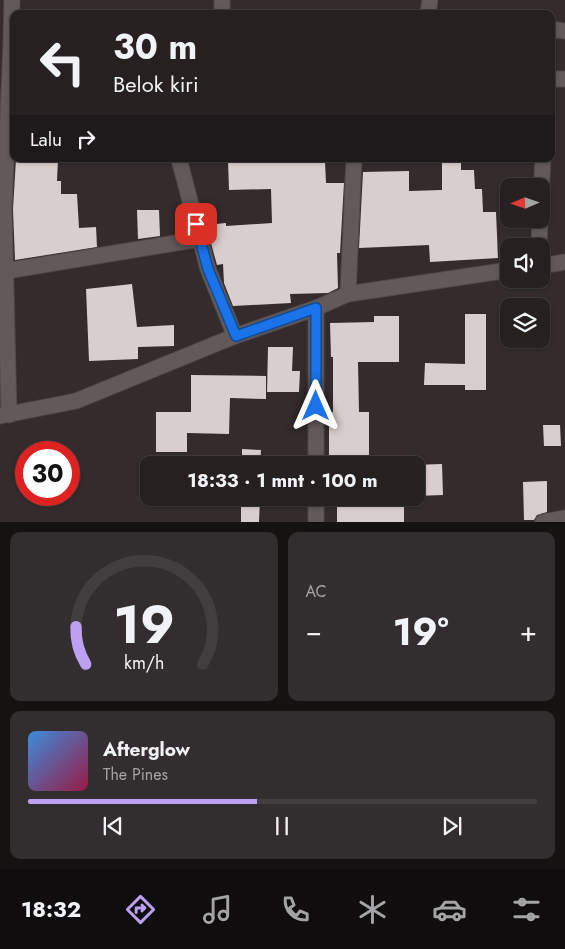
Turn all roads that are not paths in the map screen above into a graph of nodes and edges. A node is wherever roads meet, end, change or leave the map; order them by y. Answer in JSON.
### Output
{"nodes":[{"id":1,"x":10,"y":22,"type":"edge"},
{"id":2,"x":8,"y":44,"type":"edge"},
{"id":3,"x":180,"y":162,"type":"edge"},
{"id":4,"x":354,"y":162,"type":"edge"},
{"id":5,"x":543,"y":162,"type":"edge"},
{"id":6,"x":542,"y":178,"type":"edge"},
{"id":7,"x":200,"y":239,"type":"junction"},
{"id":8,"x":565,"y":262,"type":"edge"},
{"id":9,"x":550,"y":264,"type":"edge"},
{"id":10,"x":6,"y":271,"type":"junction"},
{"id":11,"x":500,"y":271,"type":"edge"},
{"id":12,"x":348,"y":294,"type":"junction"},
{"id":13,"x":316,"y":308,"type":"junction"},
{"id":14,"x":236,"y":336,"type":"junction"},
{"id":15,"x":4,"y":416,"type":"edge"},
{"id":16,"x":316,"y":456,"type":"edge"},
{"id":17,"x":316,"y":506,"type":"edge"},
{"id":18,"x":565,"y":518,"type":"edge"},
{"id":19,"x":316,"y":522,"type":"edge"},
{"id":20,"x":543,"y":522,"type":"edge"}],
"edges":[{"from":1,"to":2,"type":"street"},
{"from":2,"to":10,"type":"street"},
{"from":3,"to":7,"type":"street"},
{"from":4,"to":12,"type":"street"},
{"from":5,"to":6,"type":"street"},
{"from":7,"to":10,"type":"street"},
{"from":7,"to":14,"type":"street"},
{"from":8,"to":9,"type":"street"},
{"from":10,"to":15,"type":"street"},
{"from":11,"to":12,"type":"street"},
{"from":12,"to":13,"type":"street"},
{"from":13,"to":14,"type":"street"},
{"from":13,"to":16,"type":"street"},
{"from":14,"to":15,"type":"street"},
{"from":17,"to":19,"type":"street"},
{"from":18,"to":20,"type":"street"}]}
